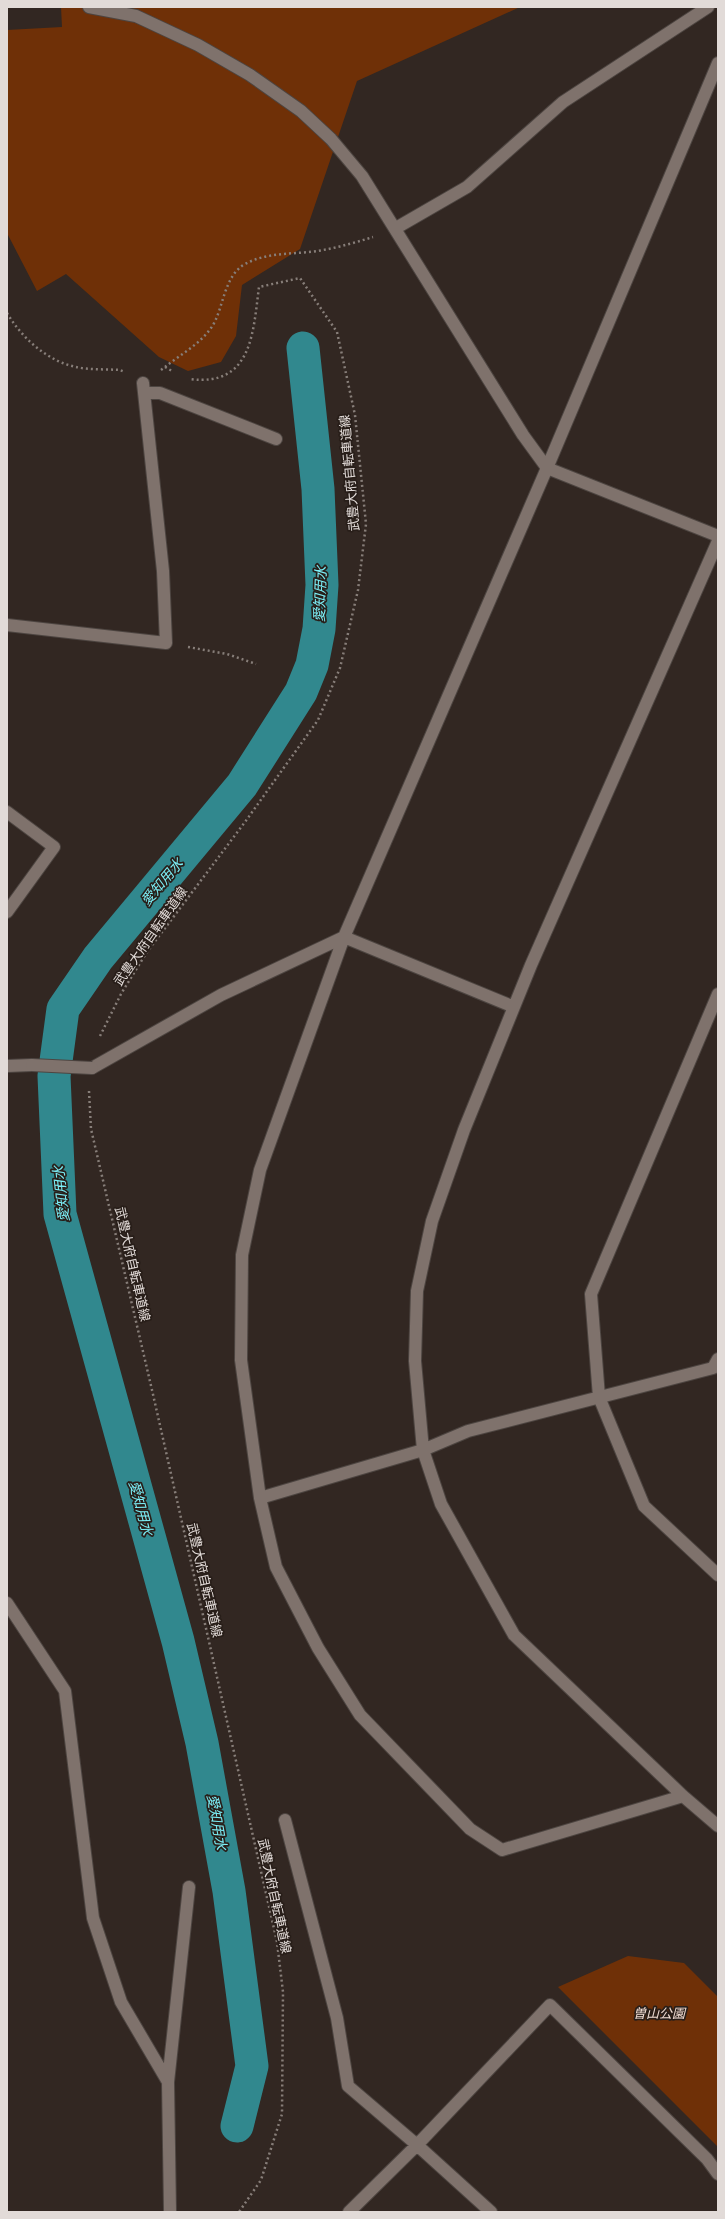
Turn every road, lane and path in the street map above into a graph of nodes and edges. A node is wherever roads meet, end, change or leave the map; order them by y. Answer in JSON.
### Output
{"nodes":[{"id":1,"x":89,"y":7,"type":"edge"},
{"id":2,"x":708,"y":7,"type":"edge"},
{"id":3,"x":718,"y":63,"type":"edge"},
{"id":4,"x":395,"y":227,"type":"junction"},
{"id":5,"x":7,"y":313,"type":"edge"},
{"id":6,"x":165,"y":367,"type":"junction"},
{"id":7,"x":176,"y":374,"type":"dead end"},
{"id":8,"x":188,"y":379,"type":"dead end"},
{"id":9,"x":144,"y":388,"type":"junction"},
{"id":10,"x":276,"y":439,"type":"dead end"},
{"id":11,"x":547,"y":468,"type":"junction"},
{"id":12,"x":718,"y":536,"type":"edge"},
{"id":13,"x":718,"y":541,"type":"edge"},
{"id":14,"x":7,"y":625,"type":"edge"},
{"id":15,"x":166,"y":643,"type":"junction"},
{"id":16,"x":256,"y":664,"type":"dead end"},
{"id":17,"x":7,"y":812,"type":"edge"},
{"id":18,"x":7,"y":912,"type":"edge"},
{"id":19,"x":344,"y":937,"type":"junction"},
{"id":20,"x":718,"y":994,"type":"edge"},
{"id":21,"x":514,"y":1007,"type":"junction"},
{"id":22,"x":98,"y":1041,"type":"dead end"},
{"id":23,"x":7,"y":1066,"type":"edge"},
{"id":24,"x":88,"y":1084,"type":"dead end"},
{"id":25,"x":716,"y":1366,"type":"edge"},
{"id":26,"x":599,"y":1397,"type":"junction"},
{"id":27,"x":423,"y":1450,"type":"junction"},
{"id":28,"x":260,"y":1498,"type":"junction"},
{"id":29,"x":718,"y":1575,"type":"edge"},
{"id":30,"x":7,"y":1603,"type":"edge"},
{"id":31,"x":683,"y":1796,"type":"junction"},
{"id":32,"x":285,"y":1820,"type":"dead end"},
{"id":33,"x":718,"y":1826,"type":"edge"},
{"id":34,"x":189,"y":1887,"type":"dead end"},
{"id":35,"x":168,"y":2082,"type":"junction"},
{"id":36,"x":417,"y":2145,"type":"junction"},
{"id":37,"x":718,"y":2174,"type":"edge"},
{"id":38,"x":170,"y":2212,"type":"edge"},
{"id":39,"x":239,"y":2212,"type":"edge"},
{"id":40,"x":350,"y":2212,"type":"edge"},
{"id":41,"x":491,"y":2212,"type":"edge"}],
"edges":[{"from":1,"to":4,"type":"street"},
{"from":2,"to":4,"type":"street"},
{"from":3,"to":11,"type":"street"},
{"from":4,"to":6,"type":"path"},
{"from":4,"to":11,"type":"street"},
{"from":5,"to":9,"type":"path"},
{"from":6,"to":7,"type":"path"},
{"from":6,"to":9,"type":"path"},
{"from":8,"to":22,"type":"path","name":"武豊大府自転車道線"},
{"from":9,"to":10,"type":"street"},
{"from":9,"to":15,"type":"street"},
{"from":11,"to":12,"type":"street"},
{"from":11,"to":19,"type":"street"},
{"from":13,"to":21,"type":"street"},
{"from":14,"to":15,"type":"street"},
{"from":15,"to":16,"type":"path"},
{"from":17,"to":18,"type":"street"},
{"from":19,"to":21,"type":"street"},
{"from":19,"to":23,"type":"street","bridge":true},
{"from":19,"to":28,"type":"street"},
{"from":20,"to":26,"type":"street"},
{"from":21,"to":27,"type":"street"},
{"from":24,"to":39,"type":"path","name":"武豊大府自転車道線"},
{"from":25,"to":26,"type":"street"},
{"from":26,"to":27,"type":"street"},
{"from":26,"to":29,"type":"street"},
{"from":27,"to":28,"type":"street"},
{"from":27,"to":31,"type":"street"},
{"from":28,"to":31,"type":"street"},
{"from":30,"to":35,"type":"street"},
{"from":31,"to":33,"type":"street"},
{"from":32,"to":36,"type":"street"},
{"from":34,"to":35,"type":"street"},
{"from":35,"to":38,"type":"street"},
{"from":36,"to":37,"type":"street"},
{"from":36,"to":40,"type":"street"},
{"from":36,"to":41,"type":"street"}]}
